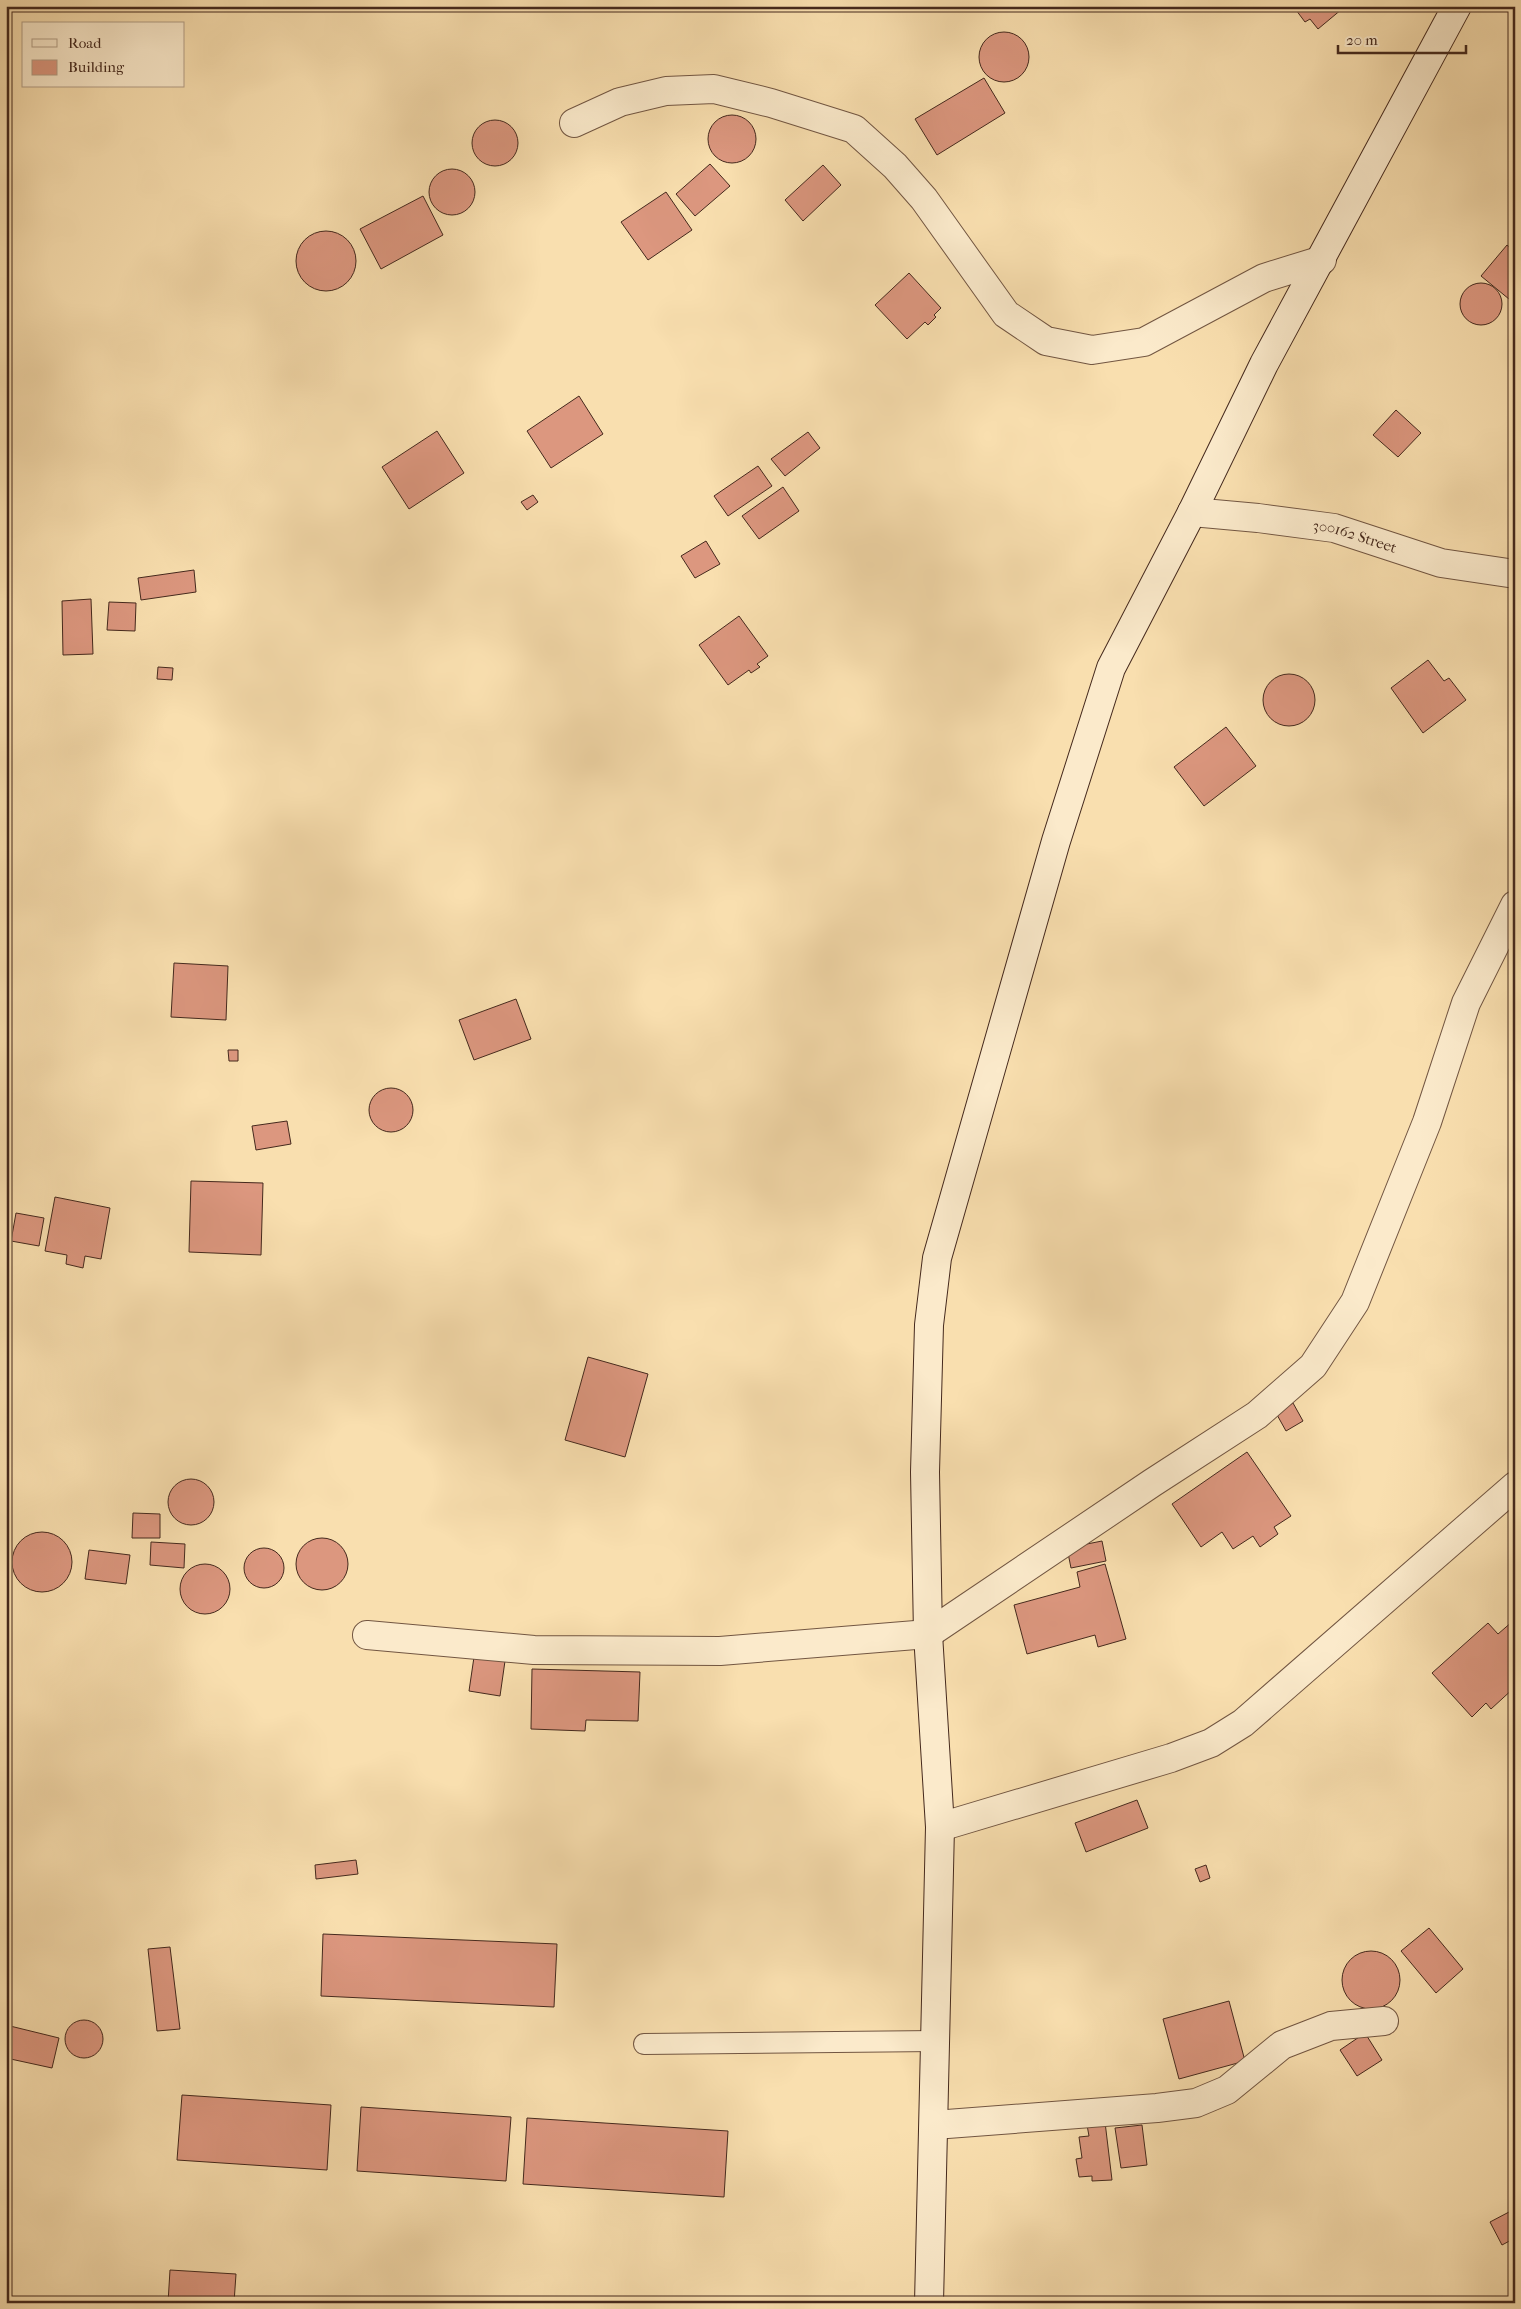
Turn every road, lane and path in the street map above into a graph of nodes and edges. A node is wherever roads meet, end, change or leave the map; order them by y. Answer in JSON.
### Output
{"nodes":[{"id":1,"x":1457,"y":6,"type":"edge"},
{"id":2,"x":574,"y":124,"type":"dead end"},
{"id":3,"x":1322,"y":260,"type":"junction"},
{"id":4,"x":1192,"y":512,"type":"junction"},
{"id":5,"x":1515,"y":574,"type":"edge"},
{"id":6,"x":1515,"y":905,"type":"edge"},
{"id":7,"x":1515,"y":1486,"type":"edge"},
{"id":8,"x":928,"y":1634,"type":"junction"},
{"id":9,"x":367,"y":1635,"type":"dead end"},
{"id":10,"x":940,"y":1827,"type":"junction"},
{"id":11,"x":1384,"y":2022,"type":"dead end"},
{"id":12,"x":935,"y":2041,"type":"junction"},
{"id":13,"x":644,"y":2044,"type":"dead end"},
{"id":14,"x":934,"y":2125,"type":"junction"},
{"id":15,"x":930,"y":2303,"type":"edge"}],
"edges":[{"from":1,"to":3,"type":"street"},
{"from":2,"to":3,"type":"street"},
{"from":3,"to":4,"type":"street"},
{"from":4,"to":5,"type":"street","name":"300162 Street"},
{"from":4,"to":8,"type":"street"},
{"from":6,"to":8,"type":"street"},
{"from":7,"to":10,"type":"street"},
{"from":8,"to":9,"type":"street"},
{"from":8,"to":10,"type":"street"},
{"from":10,"to":12,"type":"street"},
{"from":11,"to":14,"type":"street"},
{"from":12,"to":13,"type":"lane"},
{"from":12,"to":14,"type":"street"},
{"from":14,"to":15,"type":"street"}]}
